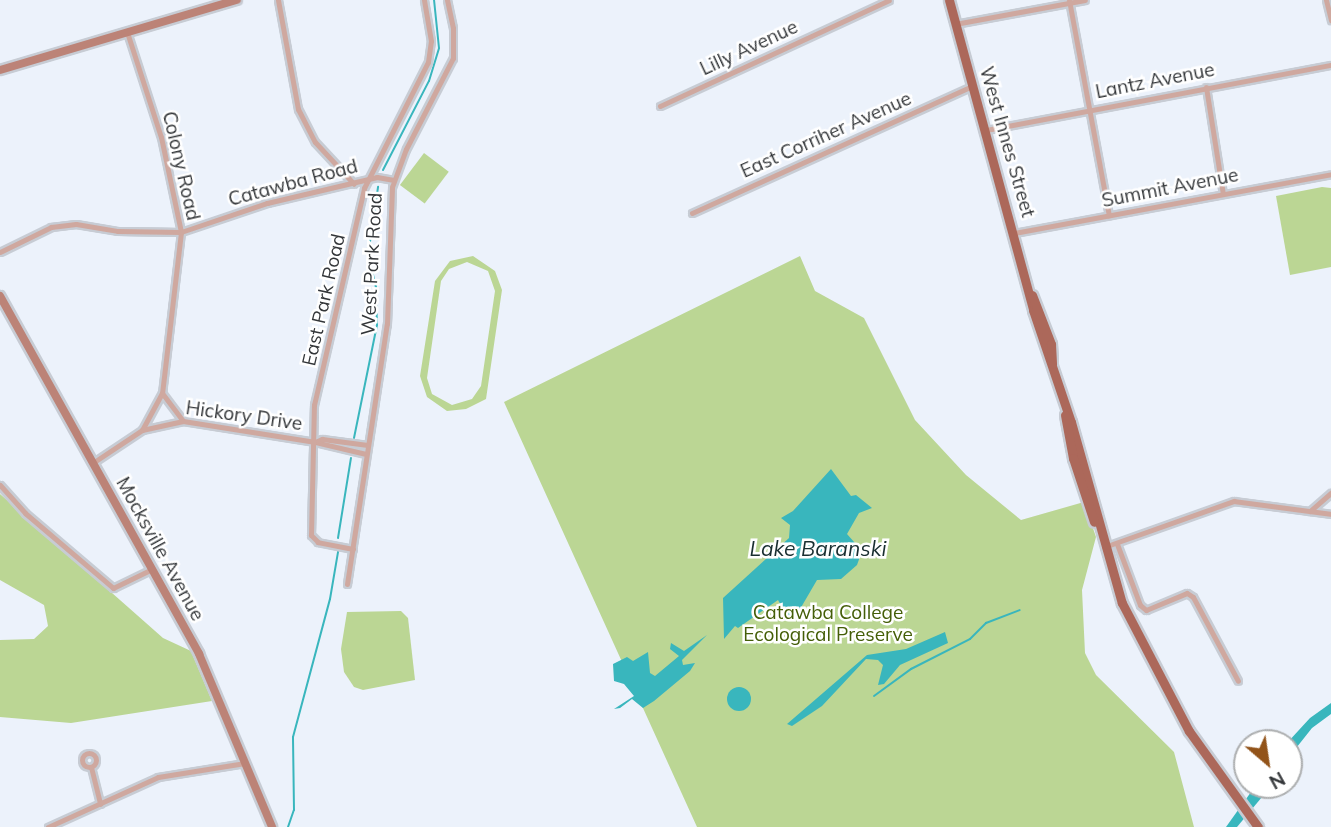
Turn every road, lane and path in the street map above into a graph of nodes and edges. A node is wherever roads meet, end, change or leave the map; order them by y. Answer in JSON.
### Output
{"nodes":[{"id":1,"x":237,"y":0,"type":"edge"},
{"id":2,"x":278,"y":0,"type":"edge"},
{"id":3,"x":424,"y":0,"type":"edge"},
{"id":4,"x":447,"y":0,"type":"edge"},
{"id":5,"x":889,"y":0,"type":"edge"},
{"id":6,"x":949,"y":0,"type":"edge"},
{"id":7,"x":1085,"y":0,"type":"edge"},
{"id":8,"x":1326,"y":0,"type":"edge"},
{"id":9,"x":1069,"y":1,"type":"edge"},
{"id":10,"x":1331,"y":20,"type":"edge"},
{"id":11,"x":955,"y":24,"type":"junction"},
{"id":12,"x":127,"y":32,"type":"junction"},
{"id":13,"x":1331,"y":65,"type":"edge"},
{"id":14,"x":0,"y":70,"type":"edge"},
{"id":15,"x":972,"y":86,"type":"junction"},
{"id":16,"x":1206,"y":86,"type":"junction"},
{"id":17,"x":660,"y":106,"type":"dead end"},
{"id":18,"x":1089,"y":110,"type":"junction"},
{"id":19,"x":986,"y":130,"type":"junction"},
{"id":20,"x":1331,"y":174,"type":"edge"},
{"id":21,"x":368,"y":179,"type":"junction"},
{"id":22,"x":394,"y":180,"type":"junction"},
{"id":23,"x":354,"y":184,"type":"junction"},
{"id":24,"x":1223,"y":194,"type":"junction"},
{"id":25,"x":692,"y":213,"type":"dead end"},
{"id":26,"x":1109,"y":215,"type":"junction"},
{"id":27,"x":181,"y":232,"type":"junction"},
{"id":28,"x":1014,"y":233,"type":"junction"},
{"id":29,"x":0,"y":252,"type":"edge"},
{"id":30,"x":0,"y":296,"type":"edge"},
{"id":31,"x":162,"y":393,"type":"junction"},
{"id":32,"x":183,"y":421,"type":"junction"},
{"id":33,"x":142,"y":430,"type":"junction"},
{"id":34,"x":315,"y":442,"type":"junction"},
{"id":35,"x":368,"y":445,"type":"junction"},
{"id":36,"x":366,"y":454,"type":"junction"},
{"id":37,"x":94,"y":462,"type":"junction"},
{"id":38,"x":0,"y":485,"type":"edge"},
{"id":39,"x":1331,"y":492,"type":"edge"},
{"id":40,"x":1310,"y":511,"type":"junction"},
{"id":41,"x":1331,"y":514,"type":"edge"},
{"id":42,"x":1117,"y":544,"type":"junction"},
{"id":43,"x":1104,"y":547,"type":"junction"},
{"id":44,"x":353,"y":549,"type":"junction"},
{"id":45,"x":152,"y":569,"type":"junction"},
{"id":46,"x":347,"y":584,"type":"dead end"},
{"id":47,"x":1238,"y":681,"type":"dead end"},
{"id":48,"x":245,"y":763,"type":"junction"},
{"id":49,"x":90,"y":767,"type":"dead end"},
{"id":50,"x":100,"y":804,"type":"junction"},
{"id":51,"x":1257,"y":826,"type":"edge"},
{"id":52,"x":48,"y":827,"type":"edge"},
{"id":53,"x":272,"y":827,"type":"edge"}],
"edges":[{"from":1,"to":12,"type":"street"},
{"from":2,"to":23,"type":"street"},
{"from":3,"to":21,"type":"street","name":"East Park Road"},
{"from":4,"to":22,"type":"street","name":"West Park Road"},
{"from":5,"to":17,"type":"street","name":"Lilly Avenue"},
{"from":6,"to":11,"type":"main road","name":"West Innes Street"},
{"from":7,"to":9,"type":"street"},
{"from":8,"to":10,"type":"street"},
{"from":9,"to":11,"type":"street"},
{"from":9,"to":18,"type":"street"},
{"from":11,"to":15,"type":"main road","name":"West Innes Street"},
{"from":12,"to":14,"type":"street"},
{"from":12,"to":27,"type":"street","name":"Colony Road"},
{"from":13,"to":16,"type":"street","name":"Lantz Avenue"},
{"from":15,"to":19,"type":"main road","name":"West Innes Street"},
{"from":15,"to":25,"type":"street","name":"East Corriher Avenue"},
{"from":16,"to":18,"type":"street","name":"Lantz Avenue"},
{"from":16,"to":24,"type":"street"},
{"from":18,"to":19,"type":"street","name":"Lantz Avenue"},
{"from":18,"to":26,"type":"street"},
{"from":19,"to":28,"type":"main road","name":"West Innes Street"},
{"from":20,"to":24,"type":"street","name":"Summit Avenue"},
{"from":21,"to":22,"type":"street","name":"Catawba Road"},
{"from":21,"to":23,"type":"street","name":"Catawba Road"},
{"from":21,"to":34,"type":"street","name":"East Park Road"},
{"from":22,"to":35,"type":"street","name":"West Park Road"},
{"from":23,"to":27,"type":"street","name":"Catawba Road"},
{"from":24,"to":26,"type":"street","name":"Summit Avenue"},
{"from":26,"to":28,"type":"street","name":"Summit Avenue"},
{"from":27,"to":29,"type":"street","name":"Catawba Road"},
{"from":27,"to":31,"type":"street","name":"Colony Road"},
{"from":28,"to":43,"type":"main road","name":"West Innes Street"},
{"from":30,"to":37,"type":"street","name":"Mocksville Avenue"},
{"from":31,"to":32,"type":"street"},
{"from":31,"to":33,"type":"street","name":"Colony Road"},
{"from":32,"to":33,"type":"street","name":"Hickory Drive"},
{"from":32,"to":34,"type":"street","name":"Hickory Drive"},
{"from":33,"to":37,"type":"street","name":"Hickory Drive"},
{"from":34,"to":35,"type":"street","name":"Hickory Drive"},
{"from":34,"to":36,"type":"street","name":"Hickory Drive"},
{"from":34,"to":44,"type":"street","name":"East Park Road"},
{"from":35,"to":36,"type":"street","name":"West Park Road"},
{"from":36,"to":44,"type":"street","name":"West Park Road"},
{"from":37,"to":45,"type":"street","name":"Mocksville Avenue"},
{"from":38,"to":45,"type":"street"},
{"from":39,"to":40,"type":"street"},
{"from":40,"to":41,"type":"street"},
{"from":40,"to":42,"type":"street"},
{"from":42,"to":43,"type":"street"},
{"from":42,"to":47,"type":"street"},
{"from":43,"to":51,"type":"main road","name":"West Innes Street"},
{"from":44,"to":46,"type":"street","name":"West Park Road"},
{"from":45,"to":48,"type":"street","name":"Mocksville Avenue"},
{"from":48,"to":50,"type":"street"},
{"from":48,"to":53,"type":"street","name":"Mocksville Avenue"},
{"from":49,"to":50,"type":"street"},
{"from":50,"to":52,"type":"street"}]}
